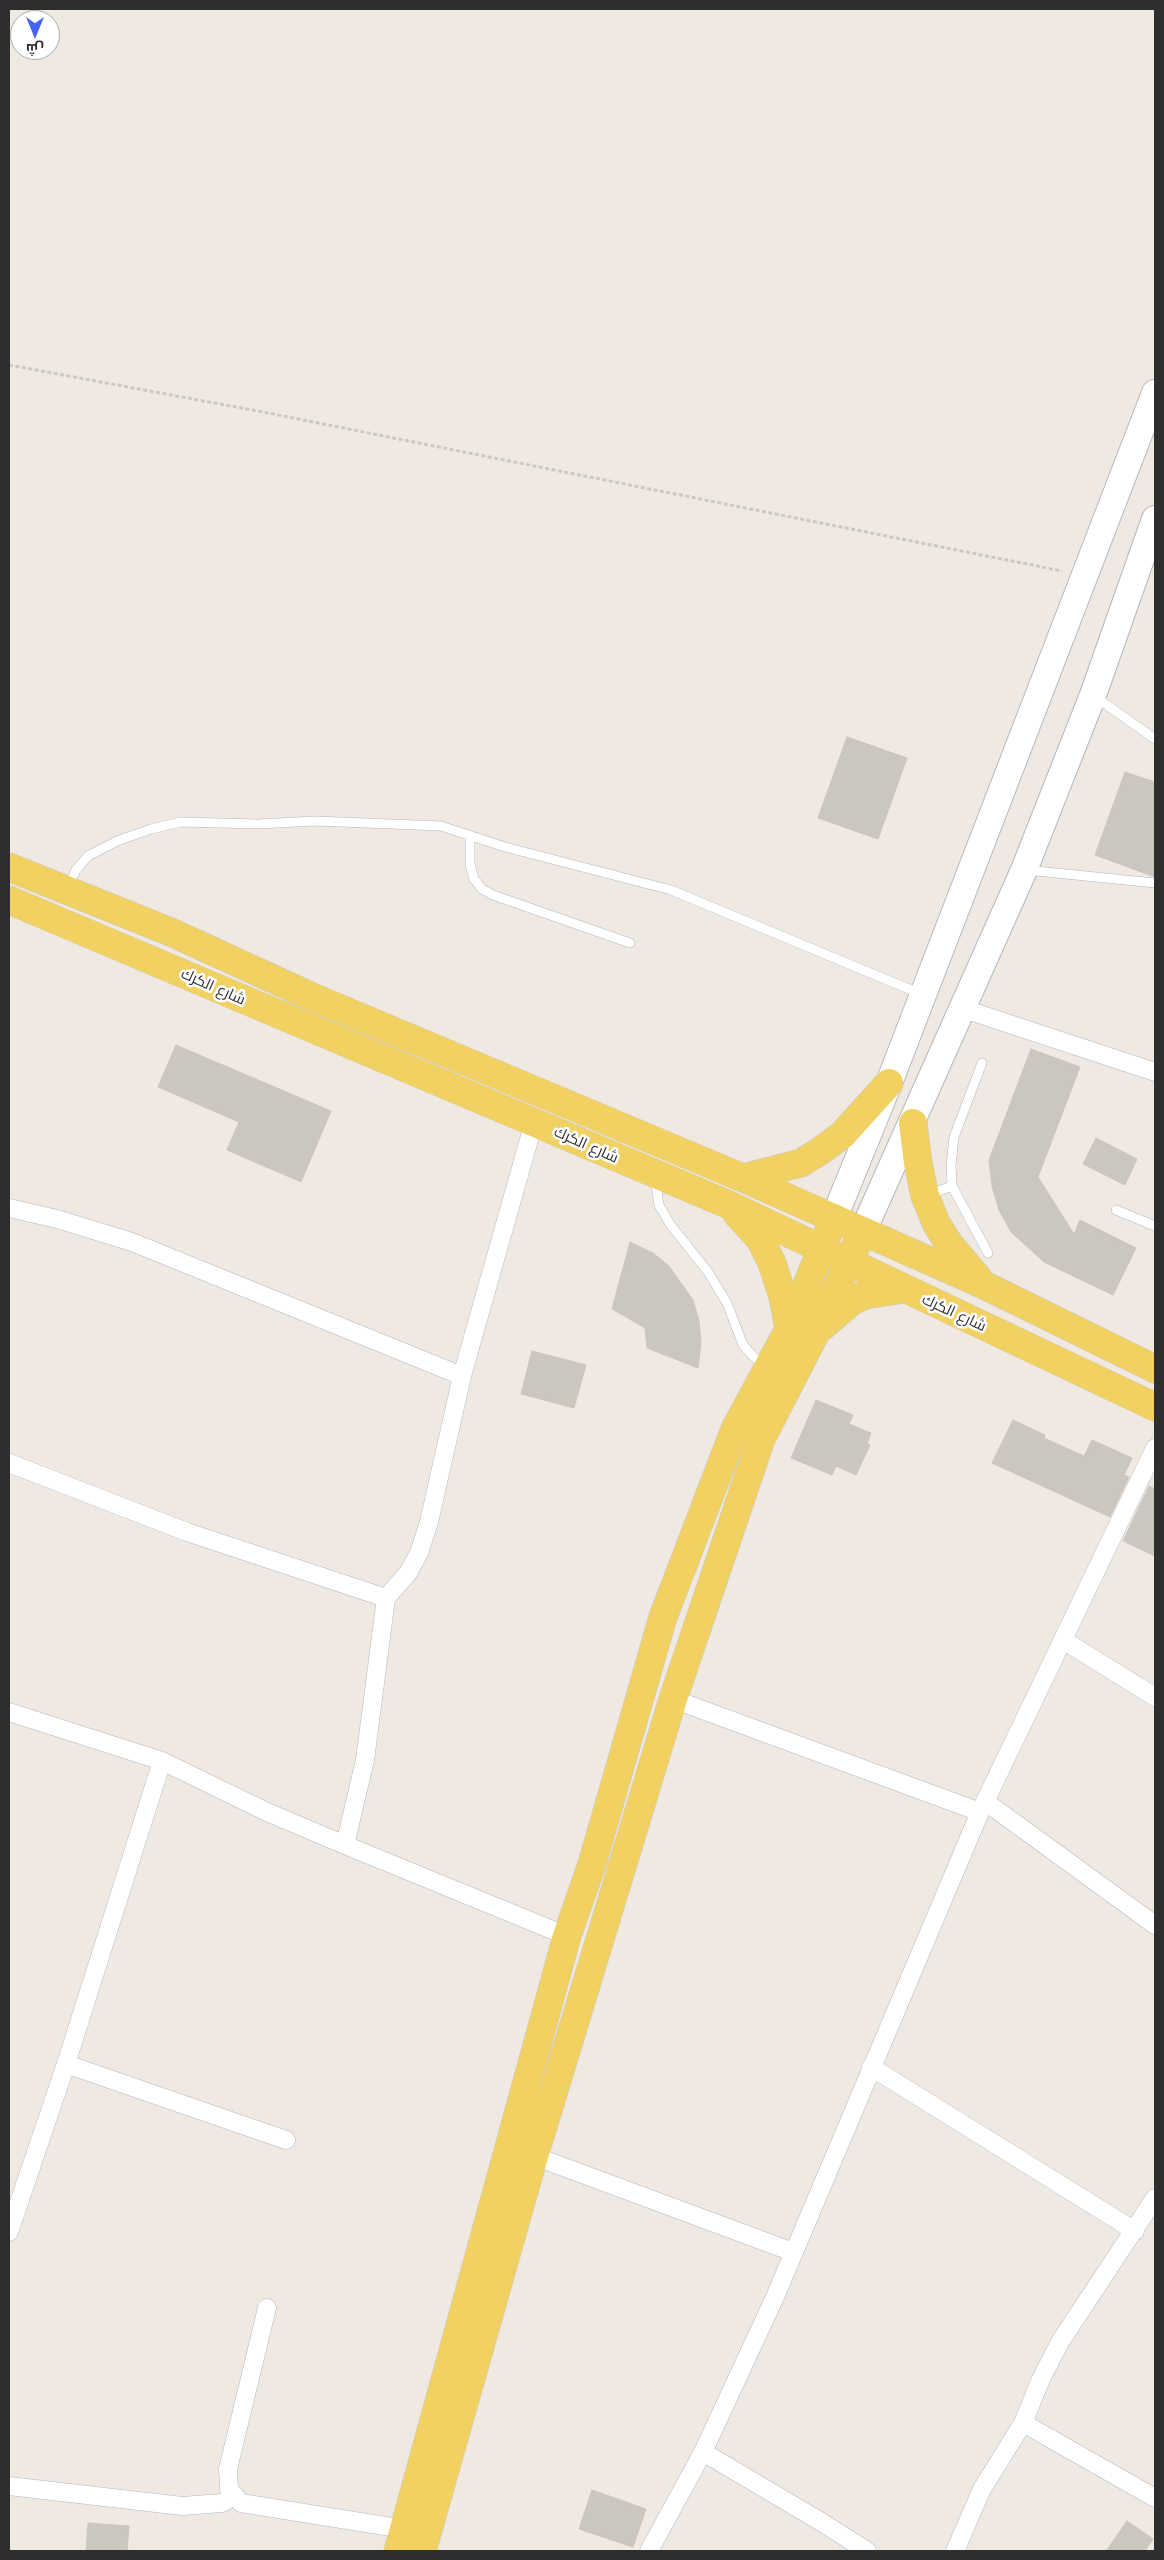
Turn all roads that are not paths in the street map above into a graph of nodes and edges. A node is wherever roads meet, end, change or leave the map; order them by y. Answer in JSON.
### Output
{"nodes":[{"id":1,"x":1155,"y":393,"type":"edge"},
{"id":2,"x":1155,"y":519,"type":"edge"},
{"id":3,"x":1093,"y":695,"type":"junction"},
{"id":4,"x":1155,"y":739,"type":"edge"},
{"id":5,"x":470,"y":836,"type":"junction"},
{"id":6,"x":9,"y":866,"type":"edge"},
{"id":7,"x":1024,"y":870,"type":"junction"},
{"id":8,"x":1155,"y":883,"type":"edge"},
{"id":9,"x":67,"y":889,"type":"junction"},
{"id":10,"x":9,"y":900,"type":"edge"},
{"id":11,"x":173,"y":933,"type":"junction"},
{"id":12,"x":630,"y":943,"type":"dead end"},
{"id":13,"x":160,"y":963,"type":"junction"},
{"id":14,"x":922,"y":994,"type":"junction"},
{"id":15,"x":961,"y":1008,"type":"junction"},
{"id":16,"x":982,"y":1063,"type":"dead end"},
{"id":17,"x":1155,"y":1072,"type":"edge"},
{"id":18,"x":889,"y":1083,"type":"junction"},
{"id":19,"x":534,"y":1122,"type":"junction"},
{"id":20,"x":913,"y":1122,"type":"junction"},
{"id":21,"x":654,"y":1175,"type":"junction"},
{"id":22,"x":743,"y":1178,"type":"junction"},
{"id":23,"x":952,"y":1186,"type":"junction"},
{"id":24,"x":925,"y":1196,"type":"junction"},
{"id":25,"x":727,"y":1204,"type":"junction"},
{"id":26,"x":9,"y":1208,"type":"edge"},
{"id":27,"x":1116,"y":1210,"type":"dead end"},
{"id":28,"x":834,"y":1218,"type":"junction"},
{"id":29,"x":1155,"y":1226,"type":"edge"},
{"id":30,"x":863,"y":1231,"type":"junction"},
{"id":31,"x":821,"y":1250,"type":"junction"},
{"id":32,"x":988,"y":1253,"type":"dead end"},
{"id":33,"x":848,"y":1263,"type":"junction"},
{"id":34,"x":984,"y":1285,"type":"junction"},
{"id":35,"x":904,"y":1289,"type":"junction"},
{"id":36,"x":802,"y":1332,"type":"junction"},
{"id":37,"x":1155,"y":1369,"type":"edge"},
{"id":38,"x":767,"y":1372,"type":"junction"},
{"id":39,"x":462,"y":1376,"type":"junction"},
{"id":40,"x":1155,"y":1408,"type":"edge"},
{"id":41,"x":1155,"y":1448,"type":"edge"},
{"id":42,"x":9,"y":1463,"type":"edge"},
{"id":43,"x":386,"y":1598,"type":"junction"},
{"id":44,"x":1063,"y":1640,"type":"junction"},
{"id":45,"x":1155,"y":1697,"type":"edge"},
{"id":46,"x":672,"y":1699,"type":"junction"},
{"id":47,"x":9,"y":1712,"type":"edge"},
{"id":48,"x":162,"y":1761,"type":"junction"},
{"id":49,"x":983,"y":1807,"type":"junction"},
{"id":50,"x":344,"y":1845,"type":"junction"},
{"id":51,"x":1155,"y":1925,"type":"edge"},
{"id":52,"x":567,"y":1936,"type":"junction"},
{"id":53,"x":66,"y":2064,"type":"junction"},
{"id":54,"x":871,"y":2067,"type":"junction"},
{"id":55,"x":286,"y":2140,"type":"dead end"},
{"id":56,"x":534,"y":2156,"type":"junction"},
{"id":57,"x":1155,"y":2198,"type":"edge"},
{"id":58,"x":1135,"y":2231,"type":"junction"},
{"id":59,"x":9,"y":2232,"type":"edge"},
{"id":60,"x":793,"y":2252,"type":"junction"},
{"id":61,"x":267,"y":2308,"type":"dead end"},
{"id":62,"x":1023,"y":2423,"type":"junction"},
{"id":63,"x":703,"y":2452,"type":"junction"},
{"id":64,"x":9,"y":2486,"type":"edge"},
{"id":65,"x":234,"y":2496,"type":"junction"},
{"id":66,"x":1155,"y":2498,"type":"edge"},
{"id":67,"x":401,"y":2540,"type":"edge"},
{"id":68,"x":422,"y":2551,"type":"edge"},
{"id":69,"x":648,"y":2551,"type":"edge"},
{"id":70,"x":867,"y":2551,"type":"edge"},
{"id":71,"x":955,"y":2551,"type":"edge"}],
"edges":[{"from":1,"to":14,"type":"main road"},
{"from":2,"to":3,"type":"main road"},
{"from":3,"to":4,"type":"lane"},
{"from":3,"to":7,"type":"main road"},
{"from":5,"to":9,"type":"lane"},
{"from":5,"to":12,"type":"lane"},
{"from":5,"to":14,"type":"lane"},
{"from":6,"to":9,"type":"main road","name":"شارع الكرك"},
{"from":7,"to":8,"type":"lane"},
{"from":7,"to":15,"type":"main road"},
{"from":9,"to":11,"type":"main road","name":"شارع الكرك"},
{"from":10,"to":13,"type":"main road","name":"شارع الكرك"},
{"from":11,"to":13,"type":"main road"},
{"from":11,"to":22,"type":"main road","name":"شارع الكرك"},
{"from":13,"to":19,"type":"main road","name":"شارع الكرك"},
{"from":14,"to":18,"type":"main road"},
{"from":15,"to":17,"type":"street"},
{"from":15,"to":20,"type":"main road"},
{"from":16,"to":23,"type":"lane"},
{"from":18,"to":22,"type":"main road"},
{"from":18,"to":28,"type":"main road"},
{"from":19,"to":21,"type":"main road","name":"شارع الكرك"},
{"from":19,"to":39,"type":"street"},
{"from":20,"to":24,"type":"main road"},
{"from":20,"to":30,"type":"main road"},
{"from":21,"to":25,"type":"main road","name":"شارع الكرك"},
{"from":21,"to":38,"type":"lane"},
{"from":22,"to":28,"type":"main road","name":"شارع الكرك"},
{"from":23,"to":24,"type":"lane"},
{"from":23,"to":32,"type":"lane"},
{"from":24,"to":34,"type":"main road"},
{"from":25,"to":31,"type":"main road","name":"شارع الكرك"},
{"from":25,"to":36,"type":"main road"},
{"from":26,"to":39,"type":"street"},
{"from":27,"to":29,"type":"lane"},
{"from":28,"to":30,"type":"main road","name":"شارع الكرك"},
{"from":28,"to":31,"type":"main road"},
{"from":30,"to":33,"type":"main road"},
{"from":30,"to":34,"type":"main road","name":"شارع الكرك"},
{"from":31,"to":33,"type":"main road","name":"شارع الكرك"},
{"from":31,"to":36,"type":"main road"},
{"from":33,"to":35,"type":"main road","name":"شارع الكرك"},
{"from":33,"to":36,"type":"main road"},
{"from":34,"to":37,"type":"main road","name":"شارع الكرك"},
{"from":35,"to":36,"type":"main road"},
{"from":35,"to":40,"type":"main road","name":"شارع الكرك"},
{"from":36,"to":38,"type":"main road"},
{"from":36,"to":46,"type":"main road"},
{"from":38,"to":52,"type":"main road"},
{"from":39,"to":43,"type":"street"},
{"from":41,"to":44,"type":"street"},
{"from":42,"to":43,"type":"street"},
{"from":43,"to":50,"type":"street"},
{"from":44,"to":45,"type":"street"},
{"from":44,"to":49,"type":"street"},
{"from":46,"to":49,"type":"street"},
{"from":46,"to":56,"type":"main road"},
{"from":47,"to":48,"type":"street"},
{"from":48,"to":50,"type":"street"},
{"from":48,"to":53,"type":"street"},
{"from":49,"to":51,"type":"street"},
{"from":49,"to":54,"type":"street"},
{"from":50,"to":52,"type":"street"},
{"from":52,"to":67,"type":"main road"},
{"from":53,"to":55,"type":"street"},
{"from":53,"to":59,"type":"street"},
{"from":54,"to":58,"type":"street"},
{"from":54,"to":60,"type":"street"},
{"from":56,"to":60,"type":"street"},
{"from":56,"to":68,"type":"main road"},
{"from":57,"to":58,"type":"street"},
{"from":58,"to":62,"type":"street"},
{"from":60,"to":63,"type":"street"},
{"from":61,"to":65,"type":"street"},
{"from":62,"to":66,"type":"street"},
{"from":62,"to":71,"type":"street"},
{"from":63,"to":69,"type":"street"},
{"from":63,"to":70,"type":"street"},
{"from":64,"to":65,"type":"street"},
{"from":65,"to":67,"type":"street"}]}
